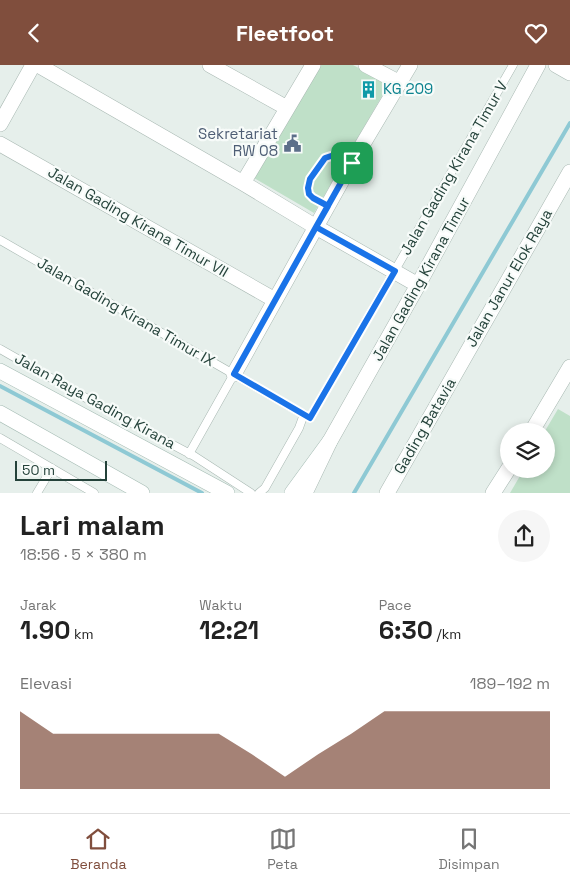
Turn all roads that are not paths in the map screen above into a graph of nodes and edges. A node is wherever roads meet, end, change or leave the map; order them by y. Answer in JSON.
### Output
{"nodes":[{"id":1,"x":33,"y":65,"type":"edge"},
{"id":2,"x":38,"y":65,"type":"edge"},
{"id":3,"x":210,"y":65,"type":"edge"},
{"id":4,"x":313,"y":65,"type":"edge"},
{"id":5,"x":366,"y":65,"type":"edge"},
{"id":6,"x":410,"y":65,"type":"edge"},
{"id":7,"x":513,"y":65,"type":"edge"},
{"id":8,"x":538,"y":65,"type":"edge"},
{"id":9,"x":556,"y":65,"type":"edge"},
{"id":10,"x":570,"y":73,"type":"edge"},
{"id":11,"x":400,"y":83,"type":"junction"},
{"id":12,"x":287,"y":108,"type":"junction"},
{"id":13,"x":0,"y":124,"type":"edge"},
{"id":14,"x":0,"y":144,"type":"edge"},
{"id":15,"x":352,"y":163,"type":"junction"},
{"id":16,"x":570,"y":172,"type":"edge"},
{"id":17,"x":243,"y":183,"type":"junction"},
{"id":18,"x":328,"y":206,"type":"junction"},
{"id":19,"x":316,"y":227,"type":"junction"},
{"id":20,"x":0,"y":240,"type":"edge"},
{"id":21,"x":395,"y":271,"type":"junction"},
{"id":22,"x":418,"y":285,"type":"junction"},
{"id":23,"x":275,"y":300,"type":"junction"},
{"id":24,"x":0,"y":349,"type":"edge"},
{"id":25,"x":463,"y":358,"type":"joint"},
{"id":26,"x":570,"y":367,"type":"edge"},
{"id":27,"x":0,"y":371,"type":"edge"},
{"id":28,"x":234,"y":374,"type":"junction"},
{"id":29,"x":564,"y":392,"type":"edge"},
{"id":30,"x":0,"y":413,"type":"edge"},
{"id":31,"x":307,"y":416,"type":"junction"},
{"id":32,"x":539,"y":423,"type":"edge"},
{"id":33,"x":0,"y":437,"type":"edge"},
{"id":34,"x":330,"y":441,"type":"junction"},
{"id":35,"x":189,"y":454,"type":"junction"},
{"id":36,"x":52,"y":468,"type":"junction"},
{"id":37,"x":181,"y":468,"type":"junction"},
{"id":38,"x":503,"y":478,"type":"edge"},
{"id":39,"x":37,"y":493,"type":"edge"},
{"id":40,"x":94,"y":493,"type":"edge"},
{"id":41,"x":142,"y":493,"type":"edge"},
{"id":42,"x":227,"y":493,"type":"edge"},
{"id":43,"x":251,"y":493,"type":"edge"},
{"id":44,"x":259,"y":493,"type":"edge"},
{"id":45,"x":292,"y":493,"type":"edge"},
{"id":46,"x":305,"y":493,"type":"edge"},
{"id":47,"x":386,"y":493,"type":"edge"},
{"id":48,"x":493,"y":493,"type":"edge"}],
"edges":[{"from":1,"to":13,"type":"street"},
{"from":2,"to":17,"type":"street","name":"Jalan Gading Kirana Timur V"},
{"from":3,"to":12,"type":"street"},
{"from":4,"to":12,"type":"street"},
{"from":5,"to":11,"type":"street"},
{"from":6,"to":11,"type":"street"},
{"from":7,"to":21,"type":"lane","name":"Jalan Gading Kirana Timur V"},
{"from":8,"to":22,"type":"street","name":"Jalan Gading Kirana Timur"},
{"from":9,"to":10,"type":"street"},
{"from":11,"to":15,"type":"street"},
{"from":12,"to":17,"type":"street"},
{"from":14,"to":23,"type":"street","name":"Jalan Gading Kirana Timur VII"},
{"from":15,"to":18,"type":"street"},
{"from":15,"to":18,"type":"lane"},
{"from":16,"to":25,"type":"street","name":"Jalan Janur Elok Raya"},
{"from":17,"to":19,"type":"street","name":"Jalan Gading Kirana Timur V"},
{"from":18,"to":19,"type":"street"},
{"from":19,"to":21,"type":"street","name":"Jalan Gading Kirana Timur V"},
{"from":19,"to":23,"type":"street"},
{"from":20,"to":28,"type":"lane","name":"Jalan Gading Kirana Timur IX"},
{"from":21,"to":22,"type":"street","name":"Jalan Gading Kirana Timur V"},
{"from":21,"to":31,"type":"lane","name":"Jalan Gading Kirana Timur V"},
{"from":22,"to":34,"type":"street","name":"Jalan Gading Kirana Timur"},
{"from":23,"to":28,"type":"street"},
{"from":24,"to":35,"type":"lane","name":"Jalan Raya Gading Kirana"},
{"from":25,"to":47,"type":"street","name":"Gading Batavia"},
{"from":26,"to":29,"type":"street"},
{"from":27,"to":37,"type":"street"},
{"from":28,"to":31,"type":"lane","name":"Jalan Gading Kirana Timur IX"},
{"from":28,"to":35,"type":"lane"},
{"from":29,"to":32,"type":"street"},
{"from":30,"to":41,"type":"street"},
{"from":31,"to":44,"type":"lane"},
{"from":33,"to":36,"type":"lane"},
{"from":34,"to":45,"type":"street"},
{"from":34,"to":46,"type":"street","name":"Jalan Gading Kirana Timur"},
{"from":35,"to":37,"type":"lane"},
{"from":35,"to":43,"type":"lane"},
{"from":36,"to":39,"type":"lane"},
{"from":36,"to":40,"type":"lane"},
{"from":37,"to":42,"type":"street"},
{"from":38,"to":48,"type":"street"}]}
